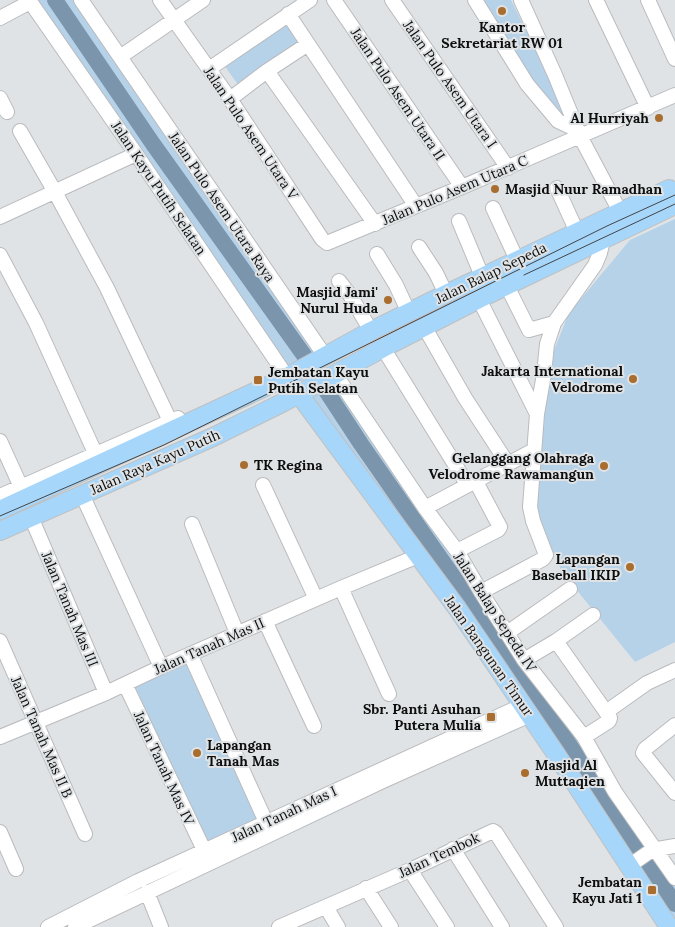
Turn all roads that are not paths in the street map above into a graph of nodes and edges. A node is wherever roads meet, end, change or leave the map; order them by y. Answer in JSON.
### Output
{"nodes":[{"id":1,"x":81,"y":0,"type":"edge"},
{"id":2,"x":160,"y":0,"type":"edge"},
{"id":3,"x":203,"y":0,"type":"edge"},
{"id":4,"x":310,"y":0,"type":"edge"},
{"id":5,"x":334,"y":0,"type":"edge"},
{"id":6,"x":392,"y":0,"type":"edge"},
{"id":7,"x":475,"y":0,"type":"edge"},
{"id":8,"x":521,"y":0,"type":"edge"},
{"id":9,"x":596,"y":0,"type":"edge"},
{"id":10,"x":648,"y":0,"type":"edge"},
{"id":11,"x":30,"y":1,"type":"edge"},
{"id":12,"x":288,"y":14,"type":"junction"},
{"id":13,"x":0,"y":18,"type":"edge"},
{"id":14,"x":173,"y":20,"type":"junction"},
{"id":15,"x":308,"y":44,"type":"junction"},
{"id":16,"x":120,"y":57,"type":"junction"},
{"id":17,"x":675,"y":59,"type":"edge"},
{"id":18,"x":209,"y":69,"type":"junction"},
{"id":19,"x":267,"y":71,"type":"junction"},
{"id":20,"x":675,"y":95,"type":"edge"},
{"id":21,"x":0,"y":98,"type":"edge"},
{"id":22,"x":230,"y":99,"type":"junction"},
{"id":23,"x":648,"y":108,"type":"junction"},
{"id":24,"x":6,"y":112,"type":"dead end"},
{"id":25,"x":20,"y":131,"type":"dead end"},
{"id":26,"x":578,"y":133,"type":"junction"},
{"id":27,"x":136,"y":154,"type":"junction"},
{"id":28,"x":508,"y":168,"type":"junction"},
{"id":29,"x":462,"y":187,"type":"junction"},
{"id":30,"x":557,"y":188,"type":"dead end"},
{"id":31,"x":669,"y":189,"type":"dead end"},
{"id":32,"x":56,"y":192,"type":"junction"},
{"id":33,"x":416,"y":206,"type":"junction"},
{"id":34,"x":675,"y":206,"type":"edge"},
{"id":35,"x":493,"y":208,"type":"dead end"},
{"id":36,"x":620,"y":212,"type":"junction"},
{"id":37,"x":0,"y":218,"type":"edge"},
{"id":38,"x":459,"y":221,"type":"dead end"},
{"id":39,"x":375,"y":224,"type":"junction"},
{"id":40,"x":628,"y":228,"type":"junction"},
{"id":41,"x":577,"y":232,"type":"junction"},
{"id":42,"x":603,"y":240,"type":"junction"},
{"id":43,"x":330,"y":243,"type":"joint"},
{"id":44,"x":419,"y":247,"type":"dead end"},
{"id":45,"x":377,"y":254,"type":"dead end"},
{"id":46,"x":0,"y":255,"type":"edge"},
{"id":47,"x":517,"y":260,"type":"junction"},
{"id":48,"x":482,"y":276,"type":"junction"},
{"id":49,"x":339,"y":281,"type":"dead end"},
{"id":50,"x":507,"y":286,"type":"junction"},
{"id":51,"x":446,"y":294,"type":"junction"},
{"id":52,"x":480,"y":299,"type":"junction"},
{"id":53,"x":409,"y":313,"type":"junction"},
{"id":54,"x":554,"y":323,"type":"junction"},
{"id":55,"x":421,"y":329,"type":"junction"},
{"id":56,"x":371,"y":332,"type":"junction"},
{"id":57,"x":383,"y":348,"type":"junction"},
{"id":58,"x":320,"y":359,"type":"junction"},
{"id":59,"x":291,"y":375,"type":"junction"},
{"id":60,"x":331,"y":376,"type":"junction"},
{"id":61,"x":267,"y":386,"type":"junction"},
{"id":62,"x":303,"y":391,"type":"junction"},
{"id":63,"x":537,"y":414,"type":"junction"},
{"id":64,"x":170,"y":422,"type":"junction"},
{"id":65,"x":0,"y":441,"type":"edge"},
{"id":66,"x":534,"y":450,"type":"junction"},
{"id":67,"x":96,"y":455,"type":"junction"},
{"id":68,"x":508,"y":464,"type":"junction"},
{"id":69,"x":471,"y":482,"type":"junction"},
{"id":70,"x":263,"y":485,"type":"dead end"},
{"id":71,"x":22,"y":487,"type":"junction"},
{"id":72,"x":45,"y":491,"type":"junction"},
{"id":73,"x":0,"y":496,"type":"edge"},
{"id":74,"x":85,"y":501,"type":"dead end"},
{"id":75,"x":52,"y":508,"type":"junction"},
{"id":76,"x":425,"y":508,"type":"junction"},
{"id":77,"x":0,"y":510,"type":"edge"},
{"id":78,"x":34,"y":524,"type":"dead end"},
{"id":79,"x":192,"y":524,"type":"dead end"},
{"id":80,"x":0,"y":531,"type":"edge"},
{"id":81,"x":457,"y":551,"type":"junction"},
{"id":82,"x":418,"y":556,"type":"junction"},
{"id":83,"x":341,"y":588,"type":"junction"},
{"id":84,"x":570,"y":589,"type":"dead end"},
{"id":85,"x":481,"y":592,"type":"junction"},
{"id":86,"x":316,"y":599,"type":"junction"},
{"id":87,"x":593,"y":615,"type":"dead end"},
{"id":88,"x":266,"y":621,"type":"junction"},
{"id":89,"x":237,"y":633,"type":"junction"},
{"id":90,"x":507,"y":633,"type":"junction"},
{"id":91,"x":0,"y":641,"type":"edge"},
{"id":92,"x":556,"y":641,"type":"junction"},
{"id":93,"x":190,"y":654,"type":"junction"},
{"id":94,"x":524,"y":660,"type":"junction"},
{"id":95,"x":161,"y":667,"type":"junction"},
{"id":96,"x":675,"y":670,"type":"edge"},
{"id":97,"x":125,"y":684,"type":"junction"},
{"id":98,"x":106,"y":693,"type":"junction"},
{"id":99,"x":389,"y":694,"type":"dead end"},
{"id":100,"x":526,"y":710,"type":"junction"},
{"id":101,"x":606,"y":712,"type":"junction"},
{"id":102,"x":36,"y":722,"type":"junction"},
{"id":103,"x":675,"y":724,"type":"edge"},
{"id":104,"x":314,"y":726,"type":"dead end"},
{"id":105,"x":0,"y":737,"type":"edge"},
{"id":106,"x":584,"y":737,"type":"junction"},
{"id":107,"x":675,"y":793,"type":"edge"},
{"id":108,"x":266,"y":822,"type":"junction"},
{"id":109,"x":0,"y":832,"type":"edge"},
{"id":110,"x":85,"y":834,"type":"dead end"},
{"id":111,"x":675,"y":846,"type":"edge"},
{"id":112,"x":453,"y":849,"type":"junction"},
{"id":113,"x":204,"y":850,"type":"junction"},
{"id":114,"x":653,"y":850,"type":"junction"},
{"id":115,"x":631,"y":864,"type":"junction"},
{"id":116,"x":16,"y":869,"type":"dead end"},
{"id":117,"x":410,"y":870,"type":"junction"},
{"id":118,"x":675,"y":878,"type":"edge"},
{"id":119,"x":366,"y":888,"type":"junction"},
{"id":120,"x":147,"y":892,"type":"junction"},
{"id":121,"x":326,"y":908,"type":"junction"},
{"id":122,"x":84,"y":925,"type":"edge"},
{"id":123,"x":48,"y":927,"type":"edge"},
{"id":124,"x":162,"y":927,"type":"edge"},
{"id":125,"x":281,"y":927,"type":"edge"},
{"id":126,"x":338,"y":927,"type":"edge"},
{"id":127,"x":391,"y":927,"type":"edge"},
{"id":128,"x":447,"y":927,"type":"edge"},
{"id":129,"x":502,"y":927,"type":"edge"},
{"id":130,"x":556,"y":927,"type":"edge"},
{"id":131,"x":669,"y":927,"type":"edge"}],
"edges":[{"from":1,"to":16,"type":"street","name":"Jalan Pulo Asem Utara Raya"},
{"from":2,"to":14,"type":"street","name":"Jalan Pulo Asem Utara V"},
{"from":3,"to":14,"type":"street"},
{"from":4,"to":12,"type":"street"},
{"from":5,"to":29,"type":"street","name":"Jalan Pulo Asem Utara II"},
{"from":6,"to":28,"type":"street","name":"Jalan Pulo Asem Utara I"},
{"from":7,"to":26,"type":"street"},
{"from":8,"to":26,"type":"street"},
{"from":9,"to":23,"type":"street"},
{"from":10,"to":17,"type":"street"},
{"from":11,"to":13,"type":"street"},
{"from":11,"to":27,"type":"street","name":"Jalan Kayu Putih Selatan"},
{"from":12,"to":15,"type":"street"},
{"from":12,"to":18,"type":"street"},
{"from":14,"to":16,"type":"street"},
{"from":14,"to":18,"type":"street","name":"Jalan Pulo Asem Utara V"},
{"from":15,"to":19,"type":"street"},
{"from":15,"to":33,"type":"street"},
{"from":16,"to":58,"type":"street","name":"Jalan Pulo Asem Utara Raya"},
{"from":18,"to":22,"type":"street","name":"Jalan Pulo Asem Utara V"},
{"from":19,"to":22,"type":"street"},
{"from":19,"to":39,"type":"street"},
{"from":20,"to":23,"type":"street","name":"Jalan Pulo Asem Utara C"},
{"from":21,"to":24,"type":"street"},
{"from":22,"to":43,"type":"street","name":"Jalan Pulo Asem Utara V"},
{"from":23,"to":26,"type":"street","name":"Jalan Pulo Asem Utara C"},
{"from":25,"to":32,"type":"street"},
{"from":26,"to":28,"type":"street","name":"Jalan Pulo Asem Utara C"},
{"from":26,"to":36,"type":"street"},
{"from":27,"to":32,"type":"street"},
{"from":27,"to":59,"type":"street","name":"Jalan Kayu Putih Selatan"},
{"from":28,"to":29,"type":"street","name":"Jalan Pulo Asem Utara C"},
{"from":29,"to":33,"type":"street","name":"Jalan Pulo Asem Utara C"},
{"from":30,"to":41,"type":"street"},
{"from":31,"to":36,"type":"main road","name":"Jalan Balap Sepeda"},
{"from":32,"to":37,"type":"street"},
{"from":32,"to":64,"type":"street"},
{"from":33,"to":39,"type":"street","name":"Jalan Pulo Asem Utara C"},
{"from":34,"to":40,"type":"main road","name":"Jalan Balap Sepeda"},
{"from":35,"to":47,"type":"street"},
{"from":36,"to":40,"type":"street"},
{"from":36,"to":41,"type":"main road","name":"Jalan Balap Sepeda"},
{"from":38,"to":48,"type":"street"},
{"from":39,"to":43,"type":"street","name":"Jalan Pulo Asem Utara C"},
{"from":40,"to":42,"type":"main road","name":"Jalan Balap Sepeda"},
{"from":41,"to":47,"type":"main road","name":"Jalan Balap Sepeda"},
{"from":42,"to":50,"type":"main road","name":"Jalan Balap Sepeda"},
{"from":42,"to":54,"type":"street"},
{"from":44,"to":51,"type":"street"},
{"from":45,"to":53,"type":"street"},
{"from":46,"to":67,"type":"street"},
{"from":47,"to":48,"type":"main road","name":"Jalan Balap Sepeda"},
{"from":48,"to":51,"type":"main road","name":"Jalan Balap Sepeda"},
{"from":49,"to":56,"type":"street"},
{"from":50,"to":52,"type":"main road","name":"Jalan Balap Sepeda"},
{"from":50,"to":54,"type":"street"},
{"from":51,"to":53,"type":"main road","name":"Jalan Balap Sepeda"},
{"from":52,"to":55,"type":"main road","name":"Jalan Balap Sepeda"},
{"from":52,"to":63,"type":"street"},
{"from":53,"to":55,"type":"main road"},
{"from":53,"to":56,"type":"main road","name":"Jalan Balap Sepeda"},
{"from":54,"to":63,"type":"street"},
{"from":55,"to":57,"type":"main road","name":"Jalan Balap Sepeda"},
{"from":55,"to":68,"type":"street"},
{"from":56,"to":58,"type":"main road","name":"Jalan Balap Sepeda"},
{"from":57,"to":60,"type":"main road","name":"Jalan Balap Sepeda"},
{"from":57,"to":69,"type":"street"},
{"from":58,"to":59,"type":"main road","name":"Jalan Balap Sepeda"},
{"from":59,"to":61,"type":"main road","name":"Jalan Raya Kayu Putih"},
{"from":60,"to":62,"type":"main road","name":"Jalan Raya Kayu Putih"},
{"from":60,"to":76,"type":"street","name":"Jalan Balap Sepeda IV"},
{"from":61,"to":64,"type":"street","name":"Jalan Raya Kayu Putih"},
{"from":61,"to":72,"type":"main road","name":"Jalan Raya Kayu Putih"},
{"from":62,"to":75,"type":"main road","name":"Jalan Raya Kayu Putih"},
{"from":62,"to":82,"type":"main road","name":"Jalan Bangunan Timur"},
{"from":63,"to":66,"type":"street"},
{"from":64,"to":67,"type":"street","name":"Jalan Raya Kayu Putih"},
{"from":65,"to":71,"type":"street"},
{"from":66,"to":68,"type":"street"},
{"from":66,"to":85,"type":"street"},
{"from":67,"to":71,"type":"street","name":"Jalan Raya Kayu Putih"},
{"from":68,"to":69,"type":"street"},
{"from":69,"to":76,"type":"street"},
{"from":69,"to":81,"type":"street"},
{"from":70,"to":86,"type":"street"},
{"from":71,"to":73,"type":"street","name":"Jalan Raya Kayu Putih"},
{"from":72,"to":75,"type":"main road"},
{"from":72,"to":77,"type":"main road","name":"Jalan Raya Kayu Putih"},
{"from":74,"to":95,"type":"street"},
{"from":75,"to":80,"type":"main road","name":"Jalan Raya Kayu Putih"},
{"from":76,"to":81,"type":"street","name":"Jalan Balap Sepeda IV"},
{"from":78,"to":98,"type":"street","name":"Jalan Tanah Mas III"},
{"from":79,"to":89,"type":"street"},
{"from":81,"to":85,"type":"street","name":"Jalan Balap Sepeda IV"},
{"from":82,"to":83,"type":"street","name":"Jalan Tanah Mas II"},
{"from":82,"to":100,"type":"main road","name":"Jalan Bangunan Timur"},
{"from":83,"to":86,"type":"street","name":"Jalan Tanah Mas II"},
{"from":83,"to":99,"type":"street"},
{"from":84,"to":90,"type":"street"},
{"from":85,"to":90,"type":"street","name":"Jalan Balap Sepeda IV"},
{"from":86,"to":88,"type":"street","name":"Jalan Tanah Mas II"},
{"from":87,"to":92,"type":"street"},
{"from":88,"to":89,"type":"street","name":"Jalan Tanah Mas II"},
{"from":88,"to":104,"type":"street"},
{"from":89,"to":93,"type":"street","name":"Jalan Tanah Mas II"},
{"from":90,"to":94,"type":"street","name":"Jalan Balap Sepeda IV"},
{"from":91,"to":102,"type":"street","name":"Jalan Tanah Mas II B"},
{"from":92,"to":94,"type":"street"},
{"from":92,"to":101,"type":"street"},
{"from":93,"to":95,"type":"street","name":"Jalan Tanah Mas II"},
{"from":93,"to":108,"type":"street"},
{"from":94,"to":106,"type":"street","name":"Jalan Balap Sepeda IV"},
{"from":95,"to":97,"type":"street","name":"Jalan Tanah Mas II"},
{"from":96,"to":101,"type":"street"},
{"from":97,"to":98,"type":"street","name":"Jalan Tanah Mas II"},
{"from":97,"to":113,"type":"street","name":"Jalan Tanah Mas IV"},
{"from":98,"to":102,"type":"street","name":"Jalan Tanah Mas II"},
{"from":100,"to":108,"type":"street","name":"Jalan Tanah Mas I"},
{"from":100,"to":115,"type":"main road","name":"Jalan Bangunan Timur"},
{"from":100,"to":120,"type":"street","name":"Jalan Tanah Mas I"},
{"from":101,"to":106,"type":"street"},
{"from":102,"to":105,"type":"street","name":"Jalan Tanah Mas II"},
{"from":102,"to":110,"type":"street","name":"Jalan Tanah Mas II B"},
{"from":103,"to":107,"type":"street"},
{"from":106,"to":114,"type":"street","name":"Jalan Balap Sepeda IV"},
{"from":108,"to":113,"type":"street","name":"Jalan Tanah Mas I"},
{"from":109,"to":116,"type":"street"},
{"from":111,"to":114,"type":"street"},
{"from":112,"to":117,"type":"street","name":"Jalan Tembok"},
{"from":112,"to":129,"type":"street"},
{"from":112,"to":130,"type":"street","name":"Jalan Tembok"},
{"from":113,"to":123,"type":"street","name":"Jalan Tanah Mas I"},
{"from":114,"to":115,"type":"street"},
{"from":114,"to":118,"type":"street","name":"Jalan Balap Sepeda IV"},
{"from":115,"to":131,"type":"main road","name":"Jalan Bangunan Timur"},
{"from":117,"to":119,"type":"street","name":"Jalan Tembok"},
{"from":117,"to":128,"type":"street"},
{"from":119,"to":121,"type":"street","name":"Jalan Tembok"},
{"from":119,"to":127,"type":"street"},
{"from":120,"to":122,"type":"street","name":"Jalan Tanah Mas I"},
{"from":120,"to":124,"type":"street"},
{"from":121,"to":125,"type":"street","name":"Jalan Tembok"},
{"from":121,"to":126,"type":"street"}]}
